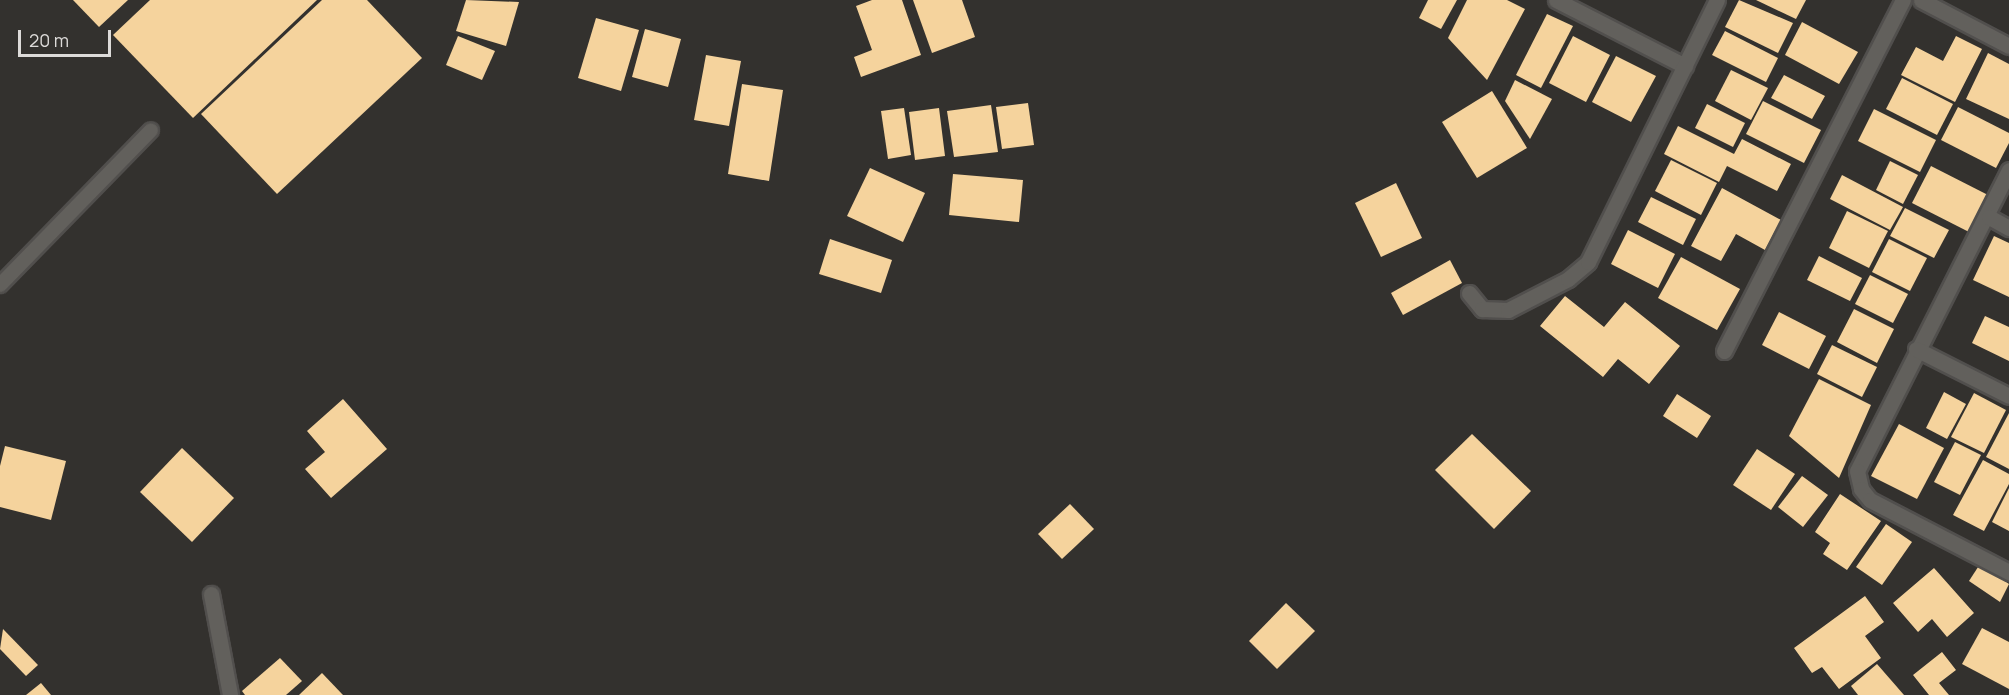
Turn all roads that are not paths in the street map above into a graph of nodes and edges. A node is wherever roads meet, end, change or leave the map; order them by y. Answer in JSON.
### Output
{"nodes":[{"id":1,"x":1556,"y":0,"type":"edge"},
{"id":2,"x":1717,"y":0,"type":"edge"},
{"id":3,"x":1903,"y":0,"type":"edge"},
{"id":4,"x":1920,"y":0,"type":"edge"},
{"id":5,"x":2009,"y":46,"type":"edge"},
{"id":6,"x":1684,"y":66,"type":"junction"},
{"id":7,"x":152,"y":130,"type":"dead end"},
{"id":8,"x":2009,"y":170,"type":"edge"},
{"id":9,"x":1989,"y":217,"type":"junction"},
{"id":10,"x":2009,"y":228,"type":"edge"},
{"id":11,"x":0,"y":285,"type":"edge"},
{"id":12,"x":1469,"y":293,"type":"dead end"},
{"id":13,"x":1916,"y":349,"type":"junction"},
{"id":14,"x":1724,"y":351,"type":"dead end"},
{"id":15,"x":2009,"y":396,"type":"edge"},
{"id":16,"x":2009,"y":572,"type":"edge"},
{"id":17,"x":211,"y":594,"type":"dead end"},
{"id":18,"x":230,"y":695,"type":"edge"}],
"edges":[{"from":1,"to":6,"type":"street"},
{"from":2,"to":6,"type":"street"},
{"from":3,"to":14,"type":"street"},
{"from":4,"to":5,"type":"street"},
{"from":6,"to":12,"type":"street"},
{"from":7,"to":11,"type":"lane"},
{"from":8,"to":9,"type":"street"},
{"from":9,"to":10,"type":"street"},
{"from":9,"to":13,"type":"street"},
{"from":13,"to":15,"type":"street"},
{"from":13,"to":16,"type":"street"},
{"from":17,"to":18,"type":"street"}]}
